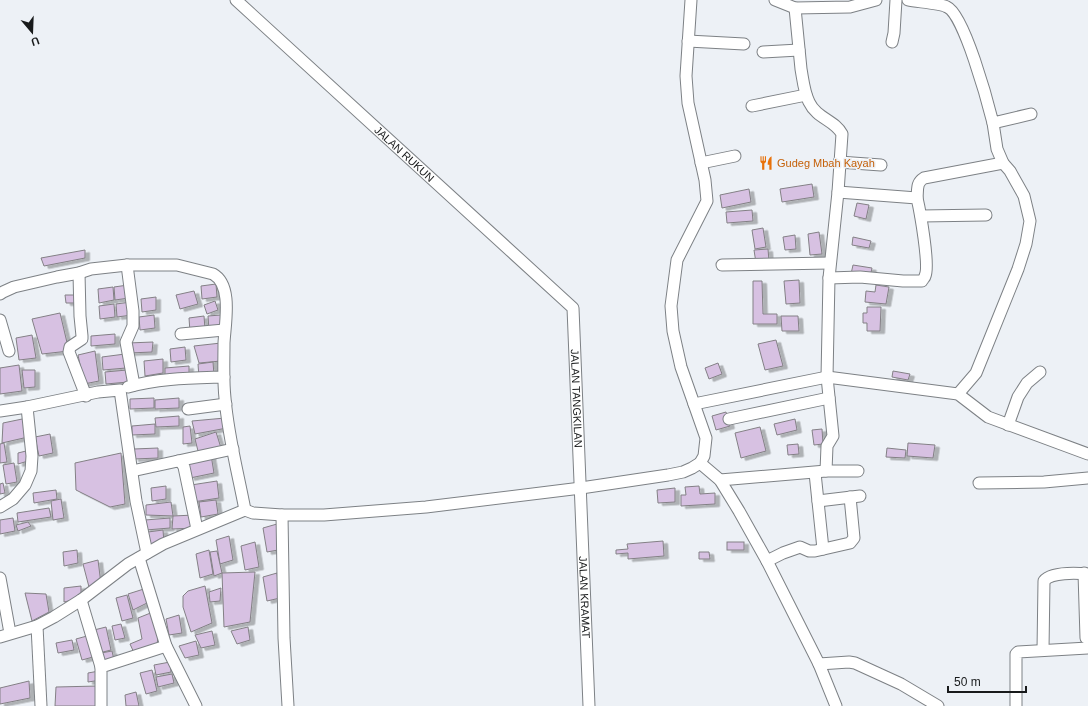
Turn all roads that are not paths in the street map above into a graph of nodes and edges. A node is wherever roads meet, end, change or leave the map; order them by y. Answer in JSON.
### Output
{"nodes":[{"id":1,"x":236,"y":0,"type":"edge"},
{"id":2,"x":691,"y":0,"type":"edge"},
{"id":3,"x":775,"y":0,"type":"edge"},
{"id":4,"x":876,"y":0,"type":"edge"},
{"id":5,"x":896,"y":0,"type":"edge"},
{"id":6,"x":908,"y":0,"type":"edge"},
{"id":7,"x":830,"y":3,"type":"edge"},
{"id":8,"x":949,"y":3,"type":"edge"},
{"id":9,"x":795,"y":8,"type":"junction"},
{"id":10,"x":688,"y":42,"type":"junction"},
{"id":11,"x":892,"y":42,"type":"dead end"},
{"id":12,"x":744,"y":44,"type":"dead end"},
{"id":13,"x":799,"y":50,"type":"junction"},
{"id":14,"x":763,"y":52,"type":"dead end"},
{"id":15,"x":806,"y":95,"type":"junction"},
{"id":16,"x":752,"y":106,"type":"dead end"},
{"id":17,"x":1031,"y":114,"type":"dead end"},
{"id":18,"x":993,"y":123,"type":"junction"},
{"id":19,"x":735,"y":156,"type":"dead end"},
{"id":20,"x":839,"y":162,"type":"junction"},
{"id":21,"x":701,"y":163,"type":"junction"},
{"id":22,"x":1003,"y":163,"type":"junction"},
{"id":23,"x":881,"y":165,"type":"dead end"},
{"id":24,"x":838,"y":192,"type":"junction"},
{"id":25,"x":917,"y":198,"type":"junction"},
{"id":26,"x":986,"y":214,"type":"dead end"},
{"id":27,"x":921,"y":216,"type":"junction"},
{"id":28,"x":830,"y":263,"type":"junction"},
{"id":29,"x":722,"y":264,"type":"dead end"},
{"id":30,"x":127,"y":265,"type":"junction"},
{"id":31,"x":79,"y":273,"type":"junction"},
{"id":32,"x":829,"y":278,"type":"junction"},
{"id":33,"x":0,"y":294,"type":"edge"},
{"id":34,"x":573,"y":308,"type":"joint"},
{"id":35,"x":0,"y":320,"type":"edge"},
{"id":36,"x":224,"y":330,"type":"junction"},
{"id":37,"x":181,"y":334,"type":"dead end"},
{"id":38,"x":9,"y":351,"type":"dead end"},
{"id":39,"x":1040,"y":372,"type":"dead end"},
{"id":40,"x":224,"y":377,"type":"junction"},
{"id":41,"x":827,"y":377,"type":"junction"},
{"id":42,"x":134,"y":385,"type":"junction"},
{"id":43,"x":120,"y":390,"type":"junction"},
{"id":44,"x":958,"y":394,"type":"junction"},
{"id":45,"x":86,"y":396,"type":"junction"},
{"id":46,"x":830,"y":398,"type":"junction"},
{"id":47,"x":226,"y":404,"type":"junction"},
{"id":48,"x":694,"y":404,"type":"junction"},
{"id":49,"x":27,"y":407,"type":"junction"},
{"id":50,"x":188,"y":409,"type":"dead end"},
{"id":51,"x":0,"y":411,"type":"edge"},
{"id":52,"x":729,"y":419,"type":"dead end"},
{"id":53,"x":1008,"y":425,"type":"junction"},
{"id":54,"x":233,"y":449,"type":"junction"},
{"id":55,"x":1088,"y":454,"type":"edge"},
{"id":56,"x":178,"y":461,"type":"junction"},
{"id":57,"x":700,"y":463,"type":"junction"},
{"id":58,"x":132,"y":470,"type":"junction"},
{"id":59,"x":826,"y":471,"type":"junction"},
{"id":60,"x":858,"y":471,"type":"dead end"},
{"id":61,"x":815,"y":473,"type":"junction"},
{"id":62,"x":1088,"y":478,"type":"edge"},
{"id":63,"x":720,"y":480,"type":"junction"},
{"id":64,"x":979,"y":483,"type":"dead end"},
{"id":65,"x":581,"y":488,"type":"junction"},
{"id":66,"x":818,"y":501,"type":"junction"},
{"id":67,"x":0,"y":507,"type":"edge"},
{"id":68,"x":246,"y":510,"type":"junction"},
{"id":69,"x":282,"y":515,"type":"junction"},
{"id":70,"x":197,"y":530,"type":"junction"},
{"id":71,"x":823,"y":549,"type":"junction"},
{"id":72,"x":143,"y":556,"type":"junction"},
{"id":73,"x":767,"y":561,"type":"junction"},
{"id":74,"x":1086,"y":573,"type":"edge"},
{"id":75,"x":0,"y":578,"type":"edge"},
{"id":76,"x":81,"y":600,"type":"junction"},
{"id":77,"x":37,"y":626,"type":"junction"},
{"id":78,"x":5,"y":635,"type":"edge"},
{"id":79,"x":1087,"y":643,"type":"edge"},
{"id":80,"x":166,"y":646,"type":"junction"},
{"id":81,"x":1044,"y":650,"type":"junction"},
{"id":82,"x":819,"y":664,"type":"junction"},
{"id":83,"x":101,"y":666,"type":"junction"},
{"id":84,"x":41,"y":706,"type":"edge"},
{"id":85,"x":101,"y":706,"type":"edge"},
{"id":86,"x":196,"y":706,"type":"edge"},
{"id":87,"x":288,"y":706,"type":"edge"},
{"id":88,"x":590,"y":706,"type":"edge"},
{"id":89,"x":836,"y":706,"type":"edge"},
{"id":90,"x":938,"y":706,"type":"edge"},
{"id":91,"x":1016,"y":706,"type":"edge"}],
"edges":[{"from":1,"to":34,"type":"street","name":"JALAN RUKUN"},
{"from":2,"to":10,"type":"street"},
{"from":3,"to":9,"type":"street"},
{"from":4,"to":7,"type":"street"},
{"from":5,"to":11,"type":"street"},
{"from":6,"to":8,"type":"street"},
{"from":7,"to":9,"type":"street"},
{"from":8,"to":18,"type":"street"},
{"from":9,"to":13,"type":"street"},
{"from":10,"to":12,"type":"street"},
{"from":10,"to":21,"type":"street"},
{"from":13,"to":14,"type":"street"},
{"from":13,"to":15,"type":"street"},
{"from":15,"to":16,"type":"street"},
{"from":15,"to":20,"type":"street"},
{"from":17,"to":18,"type":"street"},
{"from":18,"to":22,"type":"street"},
{"from":19,"to":21,"type":"street"},
{"from":20,"to":23,"type":"street"},
{"from":20,"to":24,"type":"street"},
{"from":21,"to":48,"type":"street"},
{"from":22,"to":25,"type":"street"},
{"from":22,"to":44,"type":"street"},
{"from":24,"to":25,"type":"street"},
{"from":24,"to":28,"type":"street"},
{"from":25,"to":27,"type":"street"},
{"from":26,"to":27,"type":"street"},
{"from":27,"to":32,"type":"street"},
{"from":28,"to":29,"type":"street"},
{"from":28,"to":32,"type":"street"},
{"from":30,"to":31,"type":"street"},
{"from":30,"to":36,"type":"street"},
{"from":30,"to":42,"type":"street"},
{"from":31,"to":33,"type":"street"},
{"from":31,"to":45,"type":"street"},
{"from":32,"to":41,"type":"street"},
{"from":34,"to":65,"type":"street","name":"JALAN TANGKILAN"},
{"from":35,"to":38,"type":"street"},
{"from":36,"to":37,"type":"street"},
{"from":36,"to":40,"type":"street"},
{"from":39,"to":53,"type":"street"},
{"from":40,"to":42,"type":"street"},
{"from":40,"to":47,"type":"street"},
{"from":41,"to":44,"type":"street"},
{"from":41,"to":46,"type":"street"},
{"from":41,"to":48,"type":"street"},
{"from":42,"to":43,"type":"street"},
{"from":43,"to":45,"type":"street"},
{"from":43,"to":58,"type":"street"},
{"from":44,"to":53,"type":"street"},
{"from":45,"to":49,"type":"street"},
{"from":46,"to":52,"type":"street"},
{"from":46,"to":59,"type":"street"},
{"from":47,"to":50,"type":"street"},
{"from":47,"to":54,"type":"street"},
{"from":48,"to":57,"type":"street"},
{"from":49,"to":51,"type":"street"},
{"from":49,"to":67,"type":"street"},
{"from":53,"to":55,"type":"street"},
{"from":54,"to":56,"type":"street"},
{"from":54,"to":68,"type":"street"},
{"from":56,"to":58,"type":"street"},
{"from":56,"to":70,"type":"street"},
{"from":57,"to":63,"type":"street"},
{"from":57,"to":65,"type":"street"},
{"from":58,"to":72,"type":"street"},
{"from":59,"to":60,"type":"street"},
{"from":59,"to":61,"type":"street"},
{"from":61,"to":63,"type":"street"},
{"from":61,"to":66,"type":"street"},
{"from":62,"to":64,"type":"street"},
{"from":63,"to":73,"type":"street"},
{"from":65,"to":69,"type":"street"},
{"from":65,"to":88,"type":"street","name":"JALAN KRAMAT"},
{"from":66,"to":71,"type":"street"},
{"from":66,"to":71,"type":"street"},
{"from":68,"to":69,"type":"street"},
{"from":68,"to":70,"type":"street"},
{"from":69,"to":87,"type":"street"},
{"from":70,"to":72,"type":"street"},
{"from":71,"to":73,"type":"street"},
{"from":72,"to":76,"type":"street"},
{"from":72,"to":80,"type":"street"},
{"from":73,"to":82,"type":"street"},
{"from":74,"to":79,"type":"street"},
{"from":74,"to":81,"type":"street"},
{"from":75,"to":78,"type":"street"},
{"from":76,"to":77,"type":"street"},
{"from":76,"to":83,"type":"street"},
{"from":77,"to":78,"type":"street"},
{"from":77,"to":84,"type":"street"},
{"from":79,"to":81,"type":"street"},
{"from":80,"to":83,"type":"street"},
{"from":80,"to":86,"type":"street"},
{"from":81,"to":91,"type":"street"},
{"from":82,"to":89,"type":"street"},
{"from":82,"to":90,"type":"street"},
{"from":83,"to":85,"type":"street"}]}
